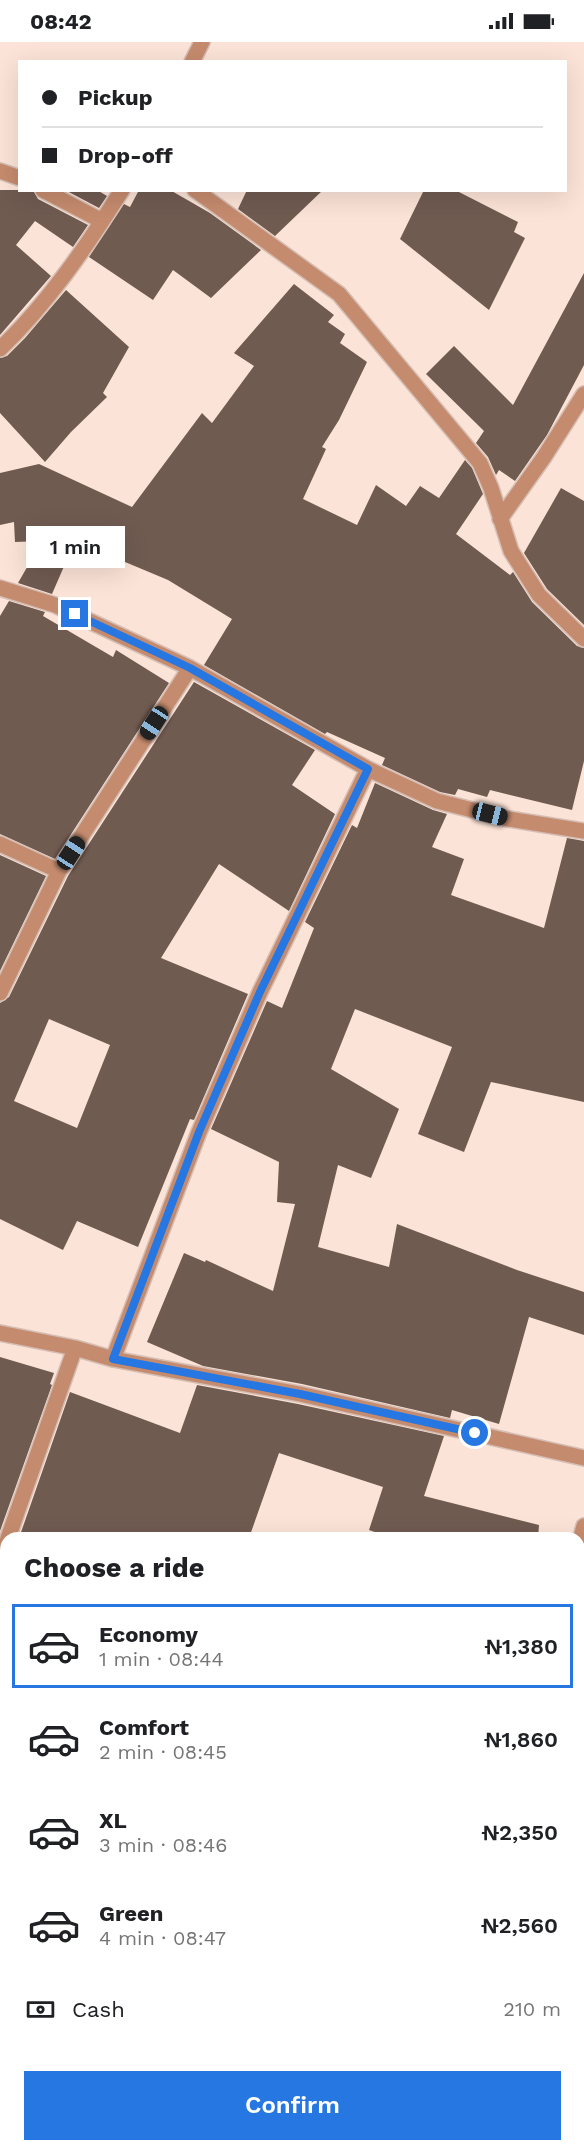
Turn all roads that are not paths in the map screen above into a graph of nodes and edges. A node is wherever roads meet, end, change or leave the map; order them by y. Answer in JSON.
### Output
{"nodes":[{"id":1,"x":202,"y":42,"type":"edge"},
{"id":2,"x":193,"y":60,"type":"edge"},
{"id":3,"x":0,"y":171,"type":"edge"},
{"id":4,"x":18,"y":177,"type":"edge"},
{"id":5,"x":47,"y":192,"type":"edge"},
{"id":6,"x":121,"y":192,"type":"edge"},
{"id":7,"x":198,"y":192,"type":"edge"},
{"id":8,"x":102,"y":221,"type":"junction"},
{"id":9,"x":0,"y":349,"type":"edge"},
{"id":10,"x":584,"y":394,"type":"edge"},
{"id":11,"x":500,"y":519,"type":"junction"},
{"id":12,"x":0,"y":588,"type":"edge"},
{"id":13,"x":584,"y":639,"type":"edge"},
{"id":14,"x":190,"y":668,"type":"junction"},
{"id":15,"x":368,"y":769,"type":"junction"},
{"id":16,"x":584,"y":831,"type":"edge"},
{"id":17,"x":0,"y":844,"type":"edge"},
{"id":18,"x":59,"y":871,"type":"junction"},
{"id":19,"x":0,"y":993,"type":"edge"},
{"id":20,"x":0,"y":1332,"type":"edge"},
{"id":21,"x":75,"y":1348,"type":"junction"},
{"id":22,"x":113,"y":1359,"type":"junction"},
{"id":23,"x":584,"y":1458,"type":"edge"},
{"id":24,"x":10,"y":1532,"type":"edge"}],
"edges":[{"from":1,"to":2,"type":"street"},
{"from":3,"to":4,"type":"street"},
{"from":5,"to":8,"type":"street"},
{"from":6,"to":8,"type":"street"},
{"from":7,"to":11,"type":"street"},
{"from":8,"to":9,"type":"street"},
{"from":10,"to":11,"type":"street"},
{"from":11,"to":13,"type":"street"},
{"from":12,"to":14,"type":"street"},
{"from":14,"to":15,"type":"street"},
{"from":14,"to":18,"type":"street"},
{"from":15,"to":16,"type":"street"},
{"from":15,"to":22,"type":"street"},
{"from":17,"to":18,"type":"street"},
{"from":18,"to":19,"type":"street"},
{"from":20,"to":21,"type":"street"},
{"from":21,"to":22,"type":"street"},
{"from":21,"to":24,"type":"street"},
{"from":22,"to":23,"type":"street"}]}
